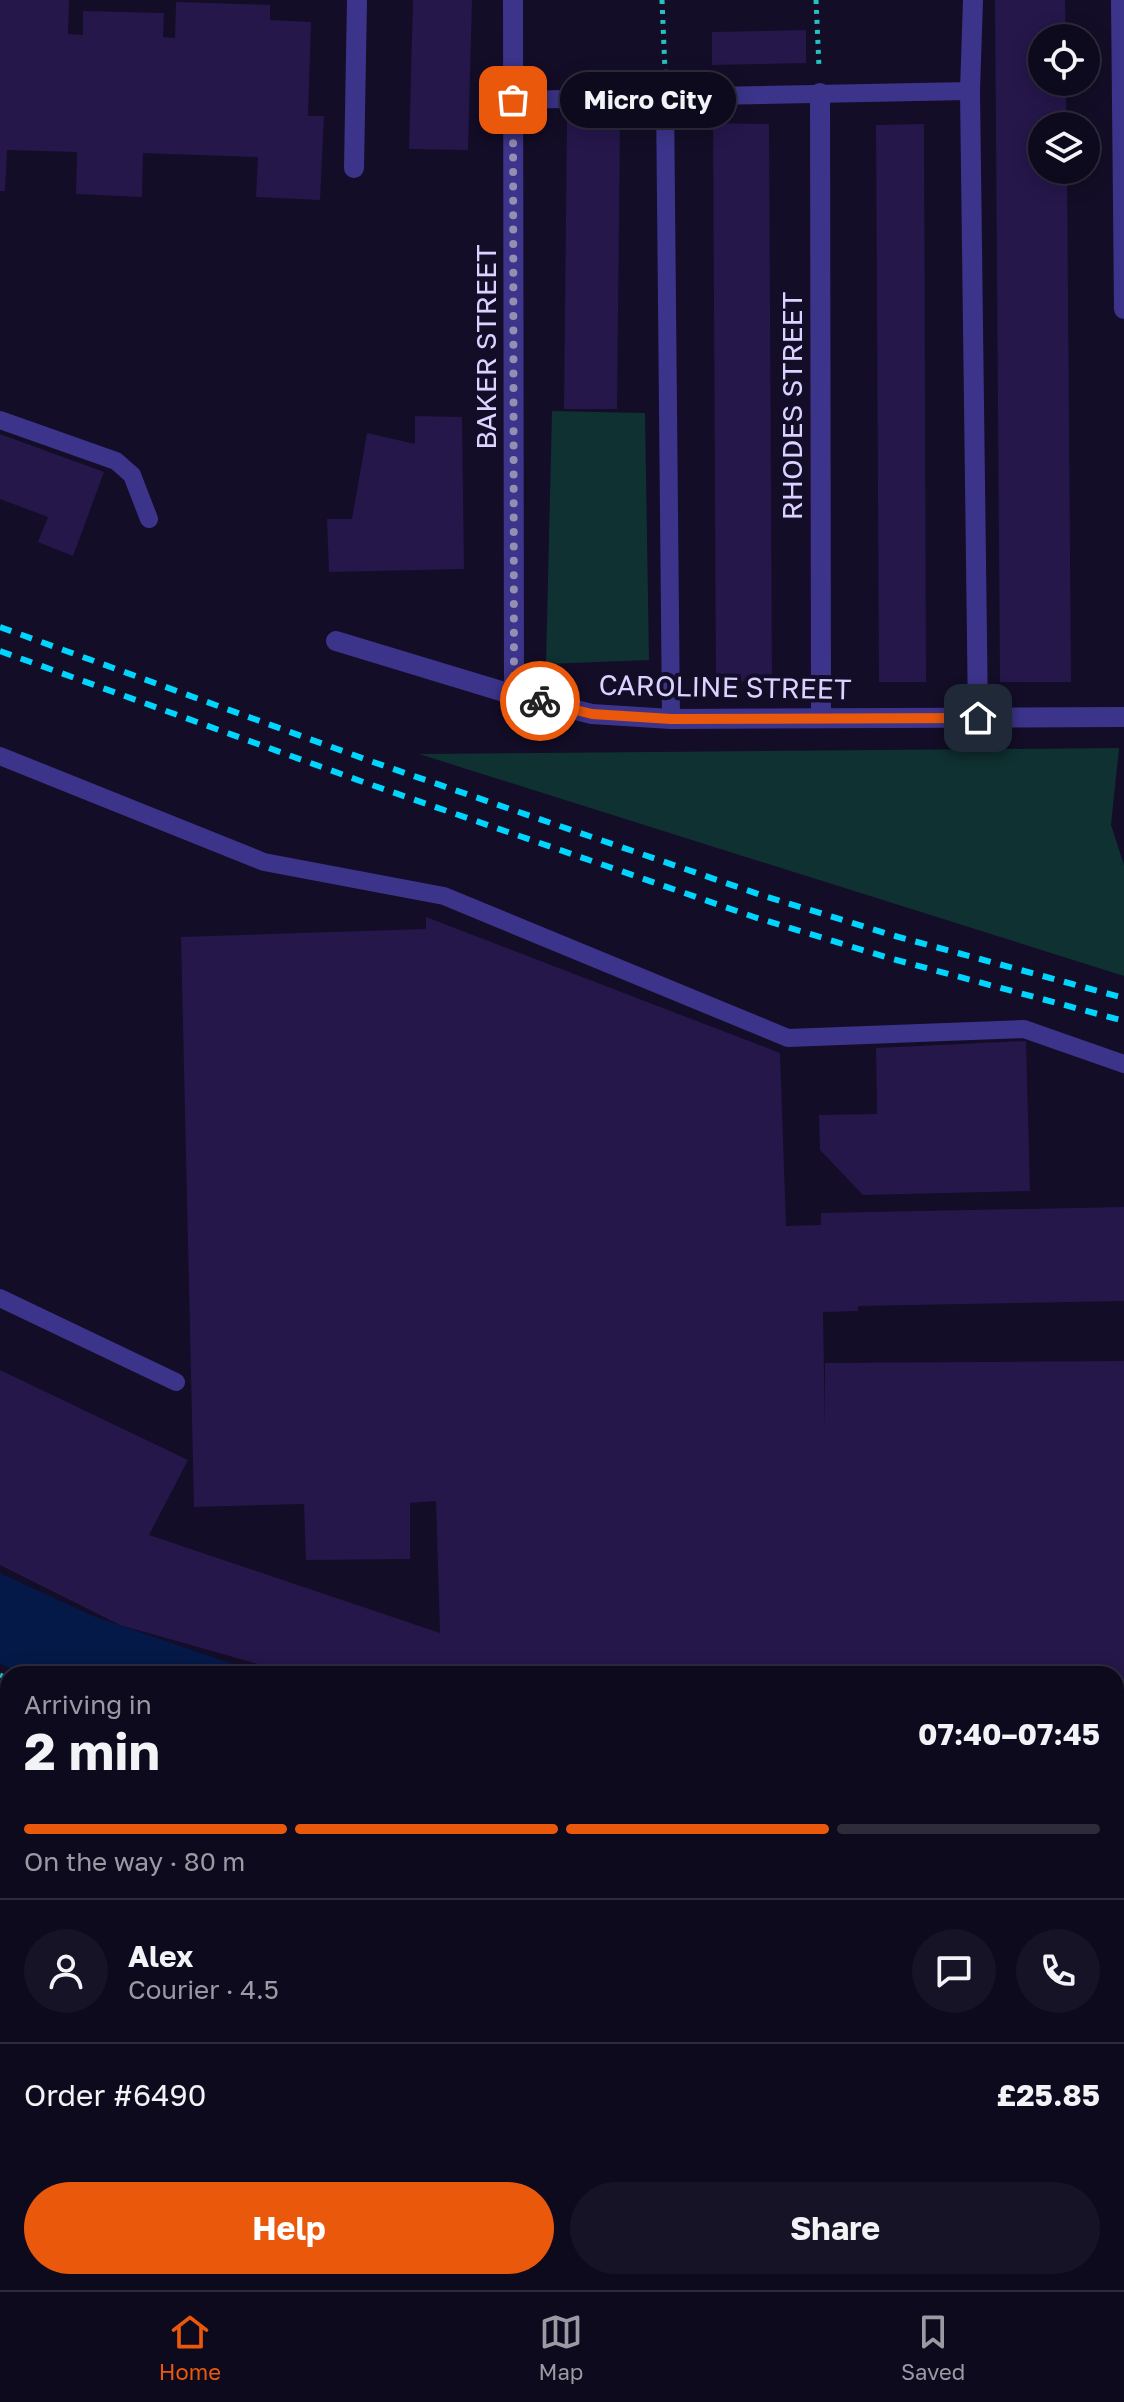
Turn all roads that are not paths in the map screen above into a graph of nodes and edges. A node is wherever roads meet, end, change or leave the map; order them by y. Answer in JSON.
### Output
{"nodes":[{"id":1,"x":357,"y":0,"type":"edge"},
{"id":2,"x":513,"y":0,"type":"edge"},
{"id":3,"x":973,"y":0,"type":"edge"},
{"id":4,"x":1121,"y":0,"type":"edge"},
{"id":5,"x":970,"y":91,"type":"junction"},
{"id":6,"x":820,"y":93,"type":"junction"},
{"id":7,"x":665,"y":96,"type":"junction"},
{"id":8,"x":513,"y":100,"type":"junction"},
{"id":9,"x":354,"y":168,"type":"dead end"},
{"id":10,"x":1124,"y":309,"type":"edge"},
{"id":11,"x":0,"y":420,"type":"edge"},
{"id":12,"x":149,"y":519,"type":"dead end"},
{"id":13,"x":336,"y":641,"type":"dead end"},
{"id":14,"x":514,"y":695,"type":"junction"},
{"id":15,"x":1124,"y":717,"type":"edge"},
{"id":16,"x":821,"y":718,"type":"junction"},
{"id":17,"x":978,"y":718,"type":"junction"},
{"id":18,"x":671,"y":719,"type":"junction"},
{"id":19,"x":0,"y":756,"type":"edge"},
{"id":20,"x":1124,"y":1064,"type":"edge"},
{"id":21,"x":0,"y":1298,"type":"edge"},
{"id":22,"x":176,"y":1382,"type":"dead end"}],
"edges":[{"from":1,"to":9,"type":"street"},
{"from":2,"to":8,"type":"street","name":"BAKER STREET"},
{"from":3,"to":5,"type":"street"},
{"from":4,"to":10,"type":"street"},
{"from":5,"to":6,"type":"lane"},
{"from":5,"to":17,"type":"street"},
{"from":6,"to":7,"type":"lane"},
{"from":6,"to":16,"type":"street","name":"RHODES STREET"},
{"from":7,"to":8,"type":"lane"},
{"from":7,"to":18,"type":"lane"},
{"from":8,"to":14,"type":"street","name":"BAKER STREET"},
{"from":11,"to":12,"type":"lane"},
{"from":13,"to":14,"type":"street","name":"CAROLINE STREET"},
{"from":14,"to":18,"type":"street","name":"CAROLINE STREET"},
{"from":15,"to":17,"type":"street","name":"CAROLINE STREET"},
{"from":16,"to":17,"type":"street","name":"CAROLINE STREET"},
{"from":16,"to":18,"type":"street","name":"CAROLINE STREET"},
{"from":19,"to":20,"type":"lane"},
{"from":21,"to":22,"type":"lane"}]}
